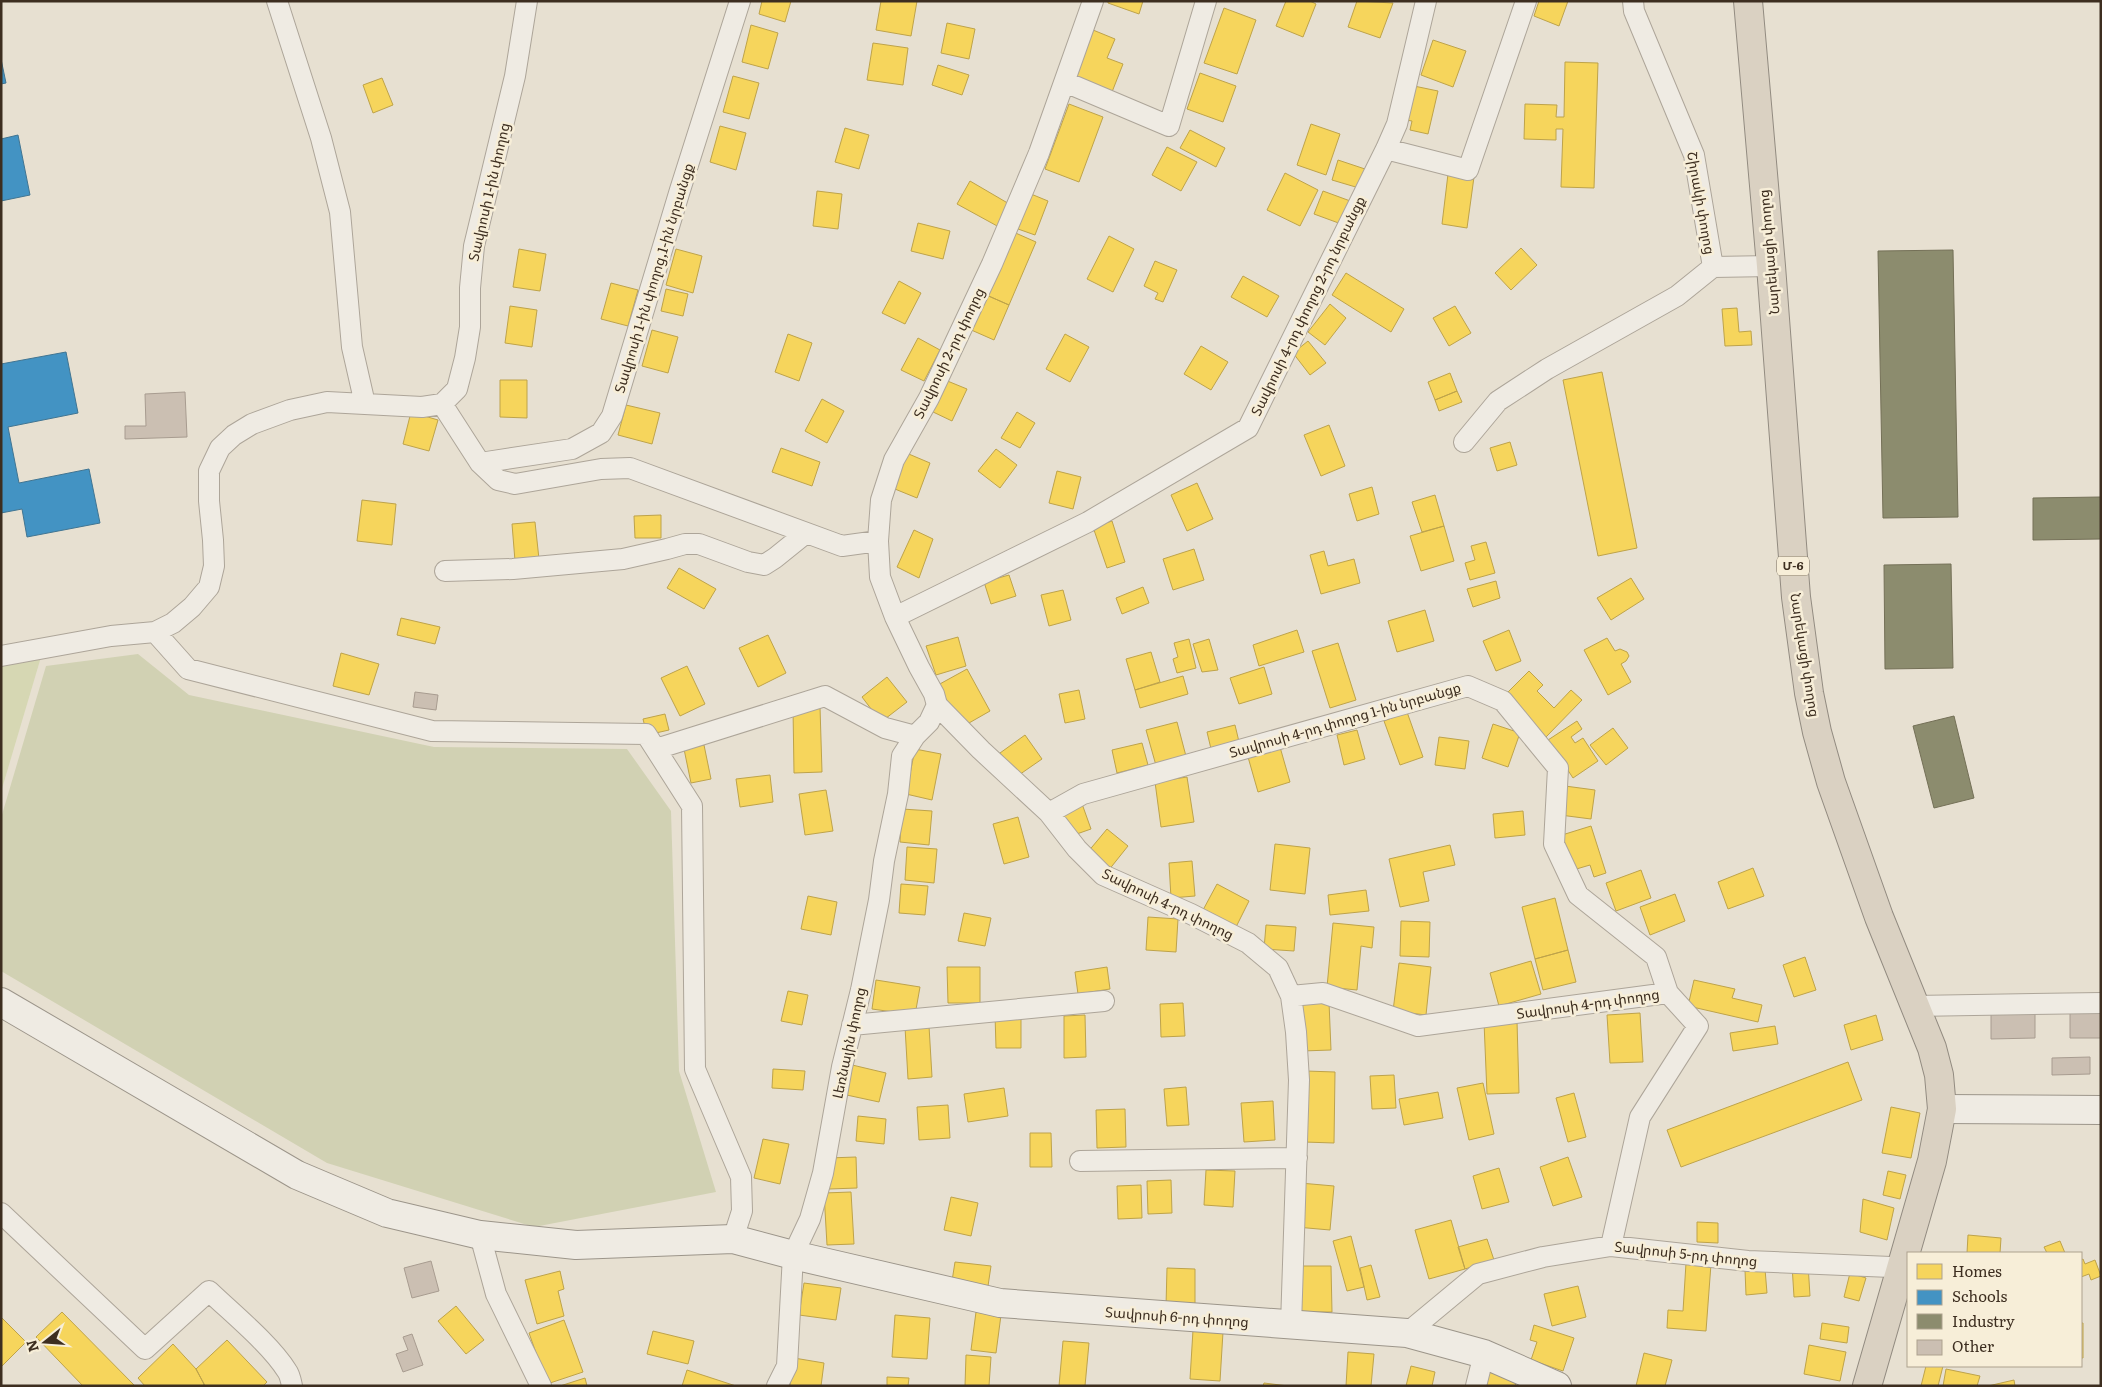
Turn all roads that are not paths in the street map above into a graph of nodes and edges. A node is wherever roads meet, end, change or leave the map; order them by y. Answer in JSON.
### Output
{"nodes":[{"id":1,"x":277,"y":1,"type":"edge"},
{"id":2,"x":527,"y":1,"type":"edge"},
{"id":3,"x":740,"y":1,"type":"edge"},
{"id":4,"x":1093,"y":1,"type":"edge"},
{"id":5,"x":1206,"y":1,"type":"edge"},
{"id":6,"x":1426,"y":1,"type":"edge"},
{"id":7,"x":1526,"y":1,"type":"edge"},
{"id":8,"x":1748,"y":1,"type":"edge"},
{"id":9,"x":1631,"y":4,"type":"edge"},
{"id":10,"x":1065,"y":82,"type":"junction"},
{"id":11,"x":1386,"y":149,"type":"junction"},
{"id":12,"x":1771,"y":266,"type":"junction"},
{"id":13,"x":1713,"y":267,"type":"junction"},
{"id":14,"x":365,"y":404,"type":"junction"},
{"id":15,"x":442,"y":404,"type":"junction"},
{"id":16,"x":1464,"y":442,"type":"dead end"},
{"id":17,"x":480,"y":463,"type":"junction"},
{"id":18,"x":806,"y":533,"type":"junction"},
{"id":19,"x":878,"y":542,"type":"junction"},
{"id":20,"x":445,"y":571,"type":"dead end"},
{"id":21,"x":895,"y":616,"type":"junction"},
{"id":22,"x":155,"y":632,"type":"junction"},
{"id":23,"x":1,"y":656,"type":"edge"},
{"id":24,"x":937,"y":705,"type":"junction"},
{"id":25,"x":915,"y":736,"type":"junction"},
{"id":26,"x":656,"y":749,"type":"junction"},
{"id":27,"x":1049,"y":813,"type":"junction"},
{"id":28,"x":1668,"y":993,"type":"junction"},
{"id":29,"x":1291,"y":996,"type":"junction"},
{"id":30,"x":1104,"y":1001,"type":"dead end"},
{"id":31,"x":1,"y":1002,"type":"edge"},
{"id":32,"x":2101,"y":1003,"type":"edge"},
{"id":33,"x":1914,"y":1006,"type":"junction"},
{"id":34,"x":852,"y":1025,"type":"junction"},
{"id":35,"x":1942,"y":1108,"type":"junction"},
{"id":36,"x":2101,"y":1110,"type":"edge"},
{"id":37,"x":1297,"y":1158,"type":"junction"},
{"id":38,"x":1080,"y":1161,"type":"dead end"},
{"id":39,"x":4,"y":1220,"type":"edge"},
{"id":40,"x":480,"y":1235,"type":"junction"},
{"id":41,"x":734,"y":1239,"type":"junction"},
{"id":42,"x":1610,"y":1246,"type":"junction"},
{"id":43,"x":793,"y":1255,"type":"junction"},
{"id":44,"x":1900,"y":1269,"type":"junction"},
{"id":45,"x":1291,"y":1325,"type":"junction"},
{"id":46,"x":1407,"y":1333,"type":"junction"},
{"id":47,"x":1484,"y":1354,"type":"junction"},
{"id":48,"x":292,"y":1386,"type":"edge"},
{"id":49,"x":541,"y":1386,"type":"edge"},
{"id":50,"x":777,"y":1386,"type":"edge"},
{"id":51,"x":1476,"y":1386,"type":"edge"},
{"id":52,"x":1557,"y":1386,"type":"edge"},
{"id":53,"x":1867,"y":1386,"type":"edge"}],
"edges":[{"from":1,"to":14,"type":"street"},
{"from":2,"to":15,"type":"street","name":"Տավրոսի 1-ին փողոց"},
{"from":3,"to":17,"type":"street","name":"Տավրոսի 1-ին փողոց,1-ին նրբանցք"},
{"from":4,"to":10,"type":"street","name":"Տավրոսի 2-րդ փողոց"},
{"from":5,"to":10,"type":"street"},
{"from":6,"to":11,"type":"street","name":"Տավրոսի 4-րդ փողոց 2-րդ նրբանցք"},
{"from":7,"to":11,"type":"street"},
{"from":8,"to":12,"type":"highway","name":"Նարեկացի փողոց","number":"Մ-6"},
{"from":9,"to":13,"type":"street","name":"Շիրակի փողոց"},
{"from":10,"to":19,"type":"street","name":"Տավրոսի 2-րդ փողոց"},
{"from":11,"to":21,"type":"street","name":"Տավրոսի 4-րդ փողոց 2-րդ նրբանցք"},
{"from":12,"to":13,"type":"street","name":"Շիրակի փողոց"},
{"from":12,"to":33,"type":"highway","name":"Նարեկացի փողոց","number":"Մ-6"},
{"from":13,"to":16,"type":"street"},
{"from":14,"to":15,"type":"street"},
{"from":14,"to":22,"type":"street"},
{"from":15,"to":17,"type":"street"},
{"from":17,"to":18,"type":"street"},
{"from":18,"to":19,"type":"street"},
{"from":18,"to":20,"type":"street"},
{"from":19,"to":21,"type":"street","name":"Տավրոսի 2-րդ փողոց"},
{"from":21,"to":24,"type":"street","name":"Տավրոսի 2-րդ փողոց"},
{"from":22,"to":23,"type":"street"},
{"from":22,"to":26,"type":"street"},
{"from":24,"to":25,"type":"street","name":"Լեռնային փողոց"},
{"from":24,"to":27,"type":"street","name":"Տավրոսի 4-րդ փողոց"},
{"from":25,"to":26,"type":"street"},
{"from":25,"to":34,"type":"street","name":"Լեռնային փողոց"},
{"from":26,"to":41,"type":"street"},
{"from":27,"to":28,"type":"street","name":"Տավրոսի 4-րդ փողոց 1-ին նրբանցք"},
{"from":27,"to":29,"type":"street","name":"Տավրոսի 4-րդ փողոց"},
{"from":28,"to":29,"type":"street","name":"Տավրոսի 4-րդ փողոց"},
{"from":28,"to":42,"type":"street","name":"Տավրոսի 4-րդ փողոց"},
{"from":29,"to":37,"type":"street","name":"Տավրոսի 4-րդ փողոց"},
{"from":30,"to":34,"type":"street"},
{"from":31,"to":40,"type":"street","name":"Տավրոսի 6-րդ փողոց"},
{"from":32,"to":33,"type":"street"},
{"from":33,"to":35,"type":"highway","name":"Նարեկացի փողոց","number":"Մ-6"},
{"from":34,"to":43,"type":"street","name":"Լեռնային փողոց"},
{"from":35,"to":36,"type":"street"},
{"from":35,"to":44,"type":"highway","number":"Մ-6"},
{"from":37,"to":38,"type":"street"},
{"from":37,"to":45,"type":"street","name":"Տավրոսի 4-րդ փողոց"},
{"from":39,"to":48,"type":"street"},
{"from":40,"to":41,"type":"street","name":"Տավրոսի 6-րդ փողոց"},
{"from":40,"to":49,"type":"street"},
{"from":41,"to":43,"type":"street","name":"Տավրոսի 6-րդ փողոց"},
{"from":42,"to":44,"type":"street","name":"Տավրոսի 5-րդ փողոց"},
{"from":42,"to":46,"type":"street","name":"Տավրոսի 5-րդ փողոց"},
{"from":43,"to":45,"type":"street","name":"Տավրոսի 6-րդ փողոց"},
{"from":43,"to":50,"type":"street","name":"Լեռնային փողոց"},
{"from":44,"to":53,"type":"highway","number":"Մ-6"},
{"from":45,"to":46,"type":"street","name":"Տավրոսի 6-րդ փողոց"},
{"from":46,"to":47,"type":"street","name":"Տավրոսի 6-րդ փողոց"},
{"from":47,"to":51,"type":"street"},
{"from":47,"to":52,"type":"street","name":"Տավրոսի 6-րդ փողոց"}]}
